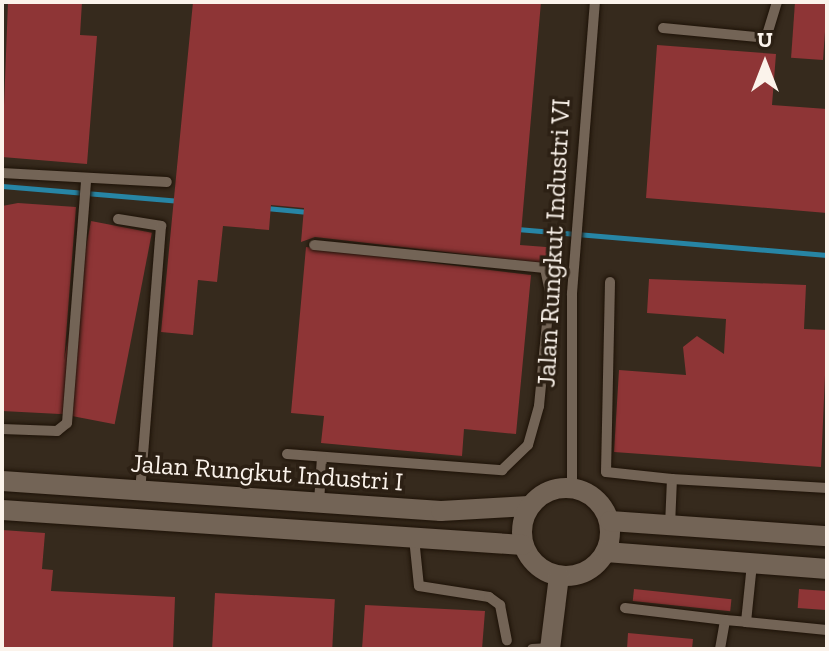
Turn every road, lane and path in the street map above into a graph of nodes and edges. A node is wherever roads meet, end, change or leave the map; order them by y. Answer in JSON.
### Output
{"nodes":[{"id":1,"x":595,"y":2,"type":"edge"},
{"id":2,"x":777,"y":2,"type":"edge"},
{"id":3,"x":663,"y":28,"type":"dead end"},
{"id":4,"x":2,"y":173,"type":"edge"},
{"id":5,"x":86,"y":182,"type":"junction"},
{"id":6,"x":167,"y":182,"type":"dead end"},
{"id":7,"x":118,"y":219,"type":"dead end"},
{"id":8,"x":314,"y":245,"type":"dead end"},
{"id":9,"x":610,"y":282,"type":"dead end"},
{"id":10,"x":550,"y":292,"type":"junction"},
{"id":11,"x":572,"y":293,"type":"junction"},
{"id":12,"x":2,"y":429,"type":"edge"},
{"id":13,"x":287,"y":454,"type":"dead end"},
{"id":14,"x":322,"y":457,"type":"junction"},
{"id":15,"x":672,"y":479,"type":"junction"},
{"id":16,"x":2,"y":481,"type":"edge"},
{"id":17,"x":572,"y":488,"type":"junction"},
{"id":18,"x":827,"y":488,"type":"edge"},
{"id":19,"x":140,"y":490,"type":"junction"},
{"id":20,"x":319,"y":502,"type":"junction"},
{"id":21,"x":529,"y":506,"type":"junction"},
{"id":22,"x":2,"y":510,"type":"edge"},
{"id":23,"x":610,"y":521,"type":"junction"},
{"id":24,"x":670,"y":526,"type":"junction"},
{"id":25,"x":827,"y":536,"type":"edge"},
{"id":26,"x":414,"y":538,"type":"junction"},
{"id":27,"x":523,"y":545,"type":"junction"},
{"id":28,"x":606,"y":552,"type":"junction"},
{"id":29,"x":752,"y":564,"type":"junction"},
{"id":30,"x":827,"y":569,"type":"edge"},
{"id":31,"x":559,"y":576,"type":"junction"},
{"id":32,"x":625,"y":608,"type":"dead end"},
{"id":33,"x":725,"y":620,"type":"junction"},
{"id":34,"x":746,"y":622,"type":"junction"},
{"id":35,"x":827,"y":630,"type":"edge"},
{"id":36,"x":507,"y":640,"type":"dead end"},
{"id":37,"x":544,"y":649,"type":"edge"},
{"id":38,"x":720,"y":649,"type":"edge"}],
"edges":[{"from":1,"to":11,"type":"lane","name":"Jalan Rungkut Industri VI"},
{"from":2,"to":3,"type":"lane"},
{"from":4,"to":5,"type":"lane"},
{"from":5,"to":6,"type":"lane"},
{"from":5,"to":12,"type":"lane"},
{"from":7,"to":19,"type":"lane"},
{"from":8,"to":10,"type":"lane"},
{"from":9,"to":15,"type":"lane"},
{"from":10,"to":11,"type":"lane"},
{"from":10,"to":14,"type":"lane"},
{"from":11,"to":17,"type":"lane","name":"Jalan Rungkut Industri VI"},
{"from":13,"to":14,"type":"lane"},
{"from":14,"to":20,"type":"lane"},
{"from":15,"to":18,"type":"lane"},
{"from":15,"to":24,"type":"lane"},
{"from":16,"to":19,"type":"street","name":"Jalan Rungkut Industri I"},
{"from":17,"to":21,"type":"street"},
{"from":17,"to":23,"type":"street"},
{"from":19,"to":20,"type":"street","name":"Jalan Rungkut Industri I"},
{"from":20,"to":21,"type":"street","name":"Jalan Rungkut Industri I"},
{"from":21,"to":27,"type":"street"},
{"from":22,"to":26,"type":"street"},
{"from":23,"to":24,"type":"street"},
{"from":23,"to":28,"type":"street"},
{"from":24,"to":25,"type":"street"},
{"from":26,"to":27,"type":"street"},
{"from":26,"to":36,"type":"lane"},
{"from":27,"to":31,"type":"street"},
{"from":28,"to":29,"type":"street"},
{"from":28,"to":31,"type":"street"},
{"from":29,"to":30,"type":"street"},
{"from":29,"to":34,"type":"lane"},
{"from":31,"to":37,"type":"street"},
{"from":32,"to":33,"type":"lane"},
{"from":33,"to":34,"type":"lane"},
{"from":33,"to":38,"type":"lane"},
{"from":34,"to":35,"type":"lane"}]}
